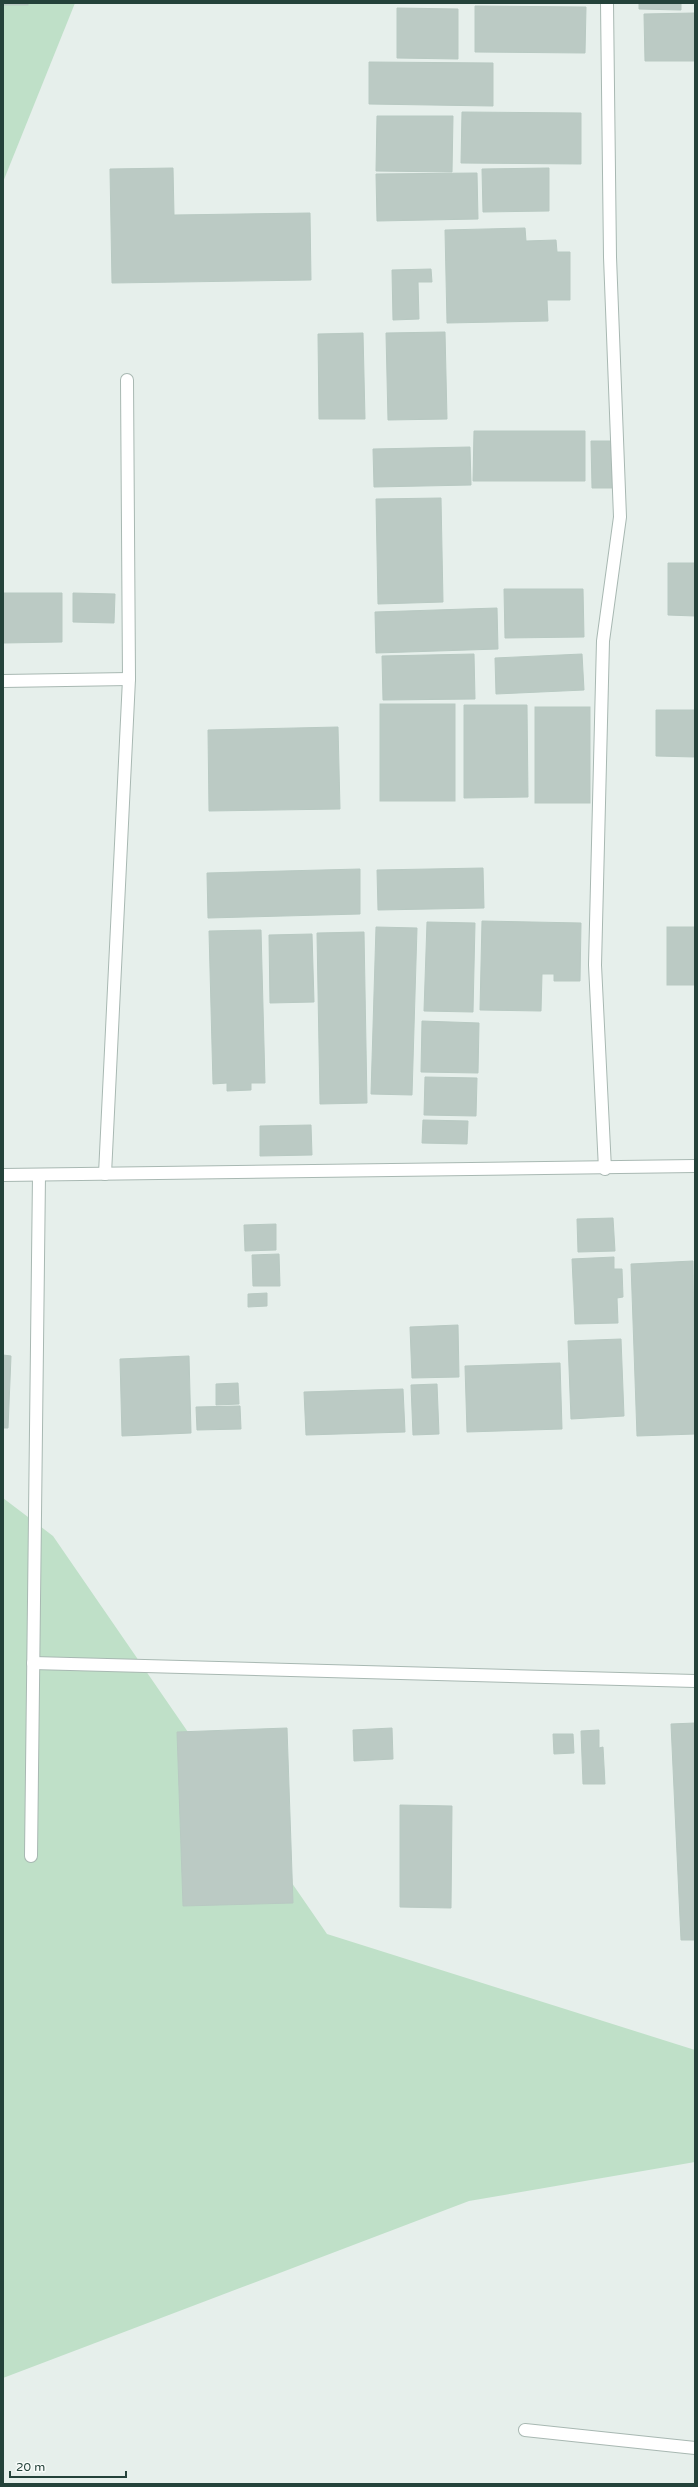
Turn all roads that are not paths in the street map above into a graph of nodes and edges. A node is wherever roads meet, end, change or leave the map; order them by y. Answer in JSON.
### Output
{"nodes":[{"id":1,"x":607,"y":3,"type":"edge"},
{"id":2,"x":127,"y":380,"type":"dead end"},
{"id":3,"x":129,"y":679,"type":"junction"},
{"id":4,"x":3,"y":681,"type":"edge"},
{"id":5,"x":695,"y":1166,"type":"edge"},
{"id":6,"x":605,"y":1169,"type":"junction"},
{"id":7,"x":105,"y":1174,"type":"junction"},
{"id":8,"x":3,"y":1175,"type":"edge"},
{"id":9,"x":38,"y":1175,"type":"junction"},
{"id":10,"x":33,"y":1663,"type":"junction"},
{"id":11,"x":695,"y":1681,"type":"edge"},
{"id":12,"x":31,"y":1856,"type":"dead end"},
{"id":13,"x":524,"y":2430,"type":"dead end"},
{"id":14,"x":695,"y":2448,"type":"edge"}],
"edges":[{"from":1,"to":6,"type":"street"},
{"from":2,"to":3,"type":"street"},
{"from":3,"to":4,"type":"street"},
{"from":3,"to":7,"type":"street"},
{"from":5,"to":6,"type":"street"},
{"from":6,"to":7,"type":"street"},
{"from":7,"to":9,"type":"street"},
{"from":8,"to":9,"type":"street"},
{"from":9,"to":10,"type":"street"},
{"from":10,"to":11,"type":"street"},
{"from":10,"to":12,"type":"street"},
{"from":13,"to":14,"type":"street"}]}
